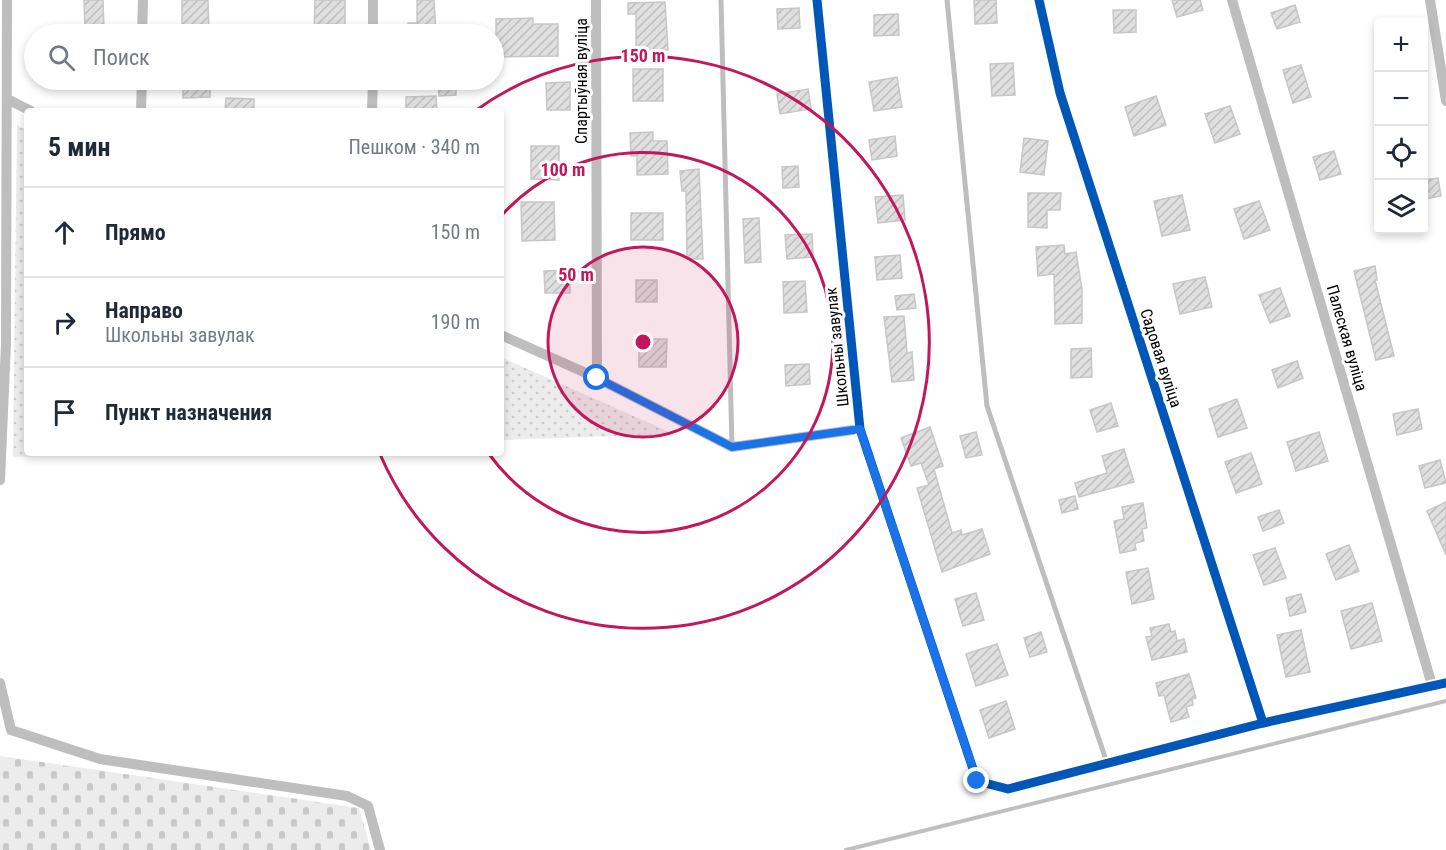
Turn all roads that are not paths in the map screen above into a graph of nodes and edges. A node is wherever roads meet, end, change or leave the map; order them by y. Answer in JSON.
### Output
{"nodes":[{"id":1,"x":7,"y":0,"type":"edge"},
{"id":2,"x":143,"y":0,"type":"edge"},
{"id":3,"x":373,"y":0,"type":"edge"},
{"id":4,"x":596,"y":0,"type":"edge"},
{"id":5,"x":722,"y":0,"type":"edge"},
{"id":6,"x":817,"y":0,"type":"edge"},
{"id":7,"x":947,"y":0,"type":"edge"},
{"id":8,"x":1039,"y":0,"type":"edge"},
{"id":9,"x":1232,"y":0,"type":"edge"},
{"id":10,"x":1430,"y":0,"type":"edge"},
{"id":11,"x":142,"y":24,"type":"edge"},
{"id":12,"x":373,"y":24,"type":"edge"},
{"id":13,"x":142,"y":90,"type":"edge"},
{"id":14,"x":373,"y":90,"type":"edge"},
{"id":15,"x":7,"y":99,"type":"junction"},
{"id":16,"x":1446,"y":101,"type":"edge"},
{"id":17,"x":25,"y":108,"type":"edge"},
{"id":18,"x":141,"y":108,"type":"edge"},
{"id":19,"x":372,"y":108,"type":"edge"},
{"id":20,"x":504,"y":335,"type":"edge"},
{"id":21,"x":597,"y":378,"type":"junction"},
{"id":22,"x":860,"y":429,"type":"junction"},
{"id":23,"x":732,"y":447,"type":"junction"},
{"id":24,"x":0,"y":480,"type":"edge"},
{"id":25,"x":0,"y":683,"type":"edge"},
{"id":26,"x":1446,"y":683,"type":"edge"},
{"id":27,"x":1432,"y":685,"type":"junction"},
{"id":28,"x":1263,"y":723,"type":"junction"},
{"id":29,"x":1108,"y":763,"type":"junction"},
{"id":30,"x":380,"y":850,"type":"edge"}],
"edges":[{"from":1,"to":15,"type":"street"},
{"from":2,"to":11,"type":"street"},
{"from":3,"to":12,"type":"street"},
{"from":4,"to":21,"type":"street","name":"Спартыўная вуліца"},
{"from":5,"to":23,"type":"lane"},
{"from":6,"to":22,"type":"street","name":"Школьны завулак"},
{"from":7,"to":29,"type":"lane"},
{"from":8,"to":28,"type":"street","name":"Садовая вуліца"},
{"from":9,"to":27,"type":"street","name":"Палеская вуліца"},
{"from":10,"to":16,"type":"street"},
{"from":13,"to":18,"type":"street"},
{"from":14,"to":19,"type":"street"},
{"from":15,"to":17,"type":"street"},
{"from":15,"to":24,"type":"street"},
{"from":20,"to":21,"type":"street"},
{"from":21,"to":23,"type":"street"},
{"from":22,"to":23,"type":"street"},
{"from":22,"to":29,"type":"street","name":"Школьны завулак"},
{"from":25,"to":30,"type":"street"},
{"from":26,"to":27,"type":"street"},
{"from":27,"to":28,"type":"street"},
{"from":28,"to":29,"type":"street"}]}
